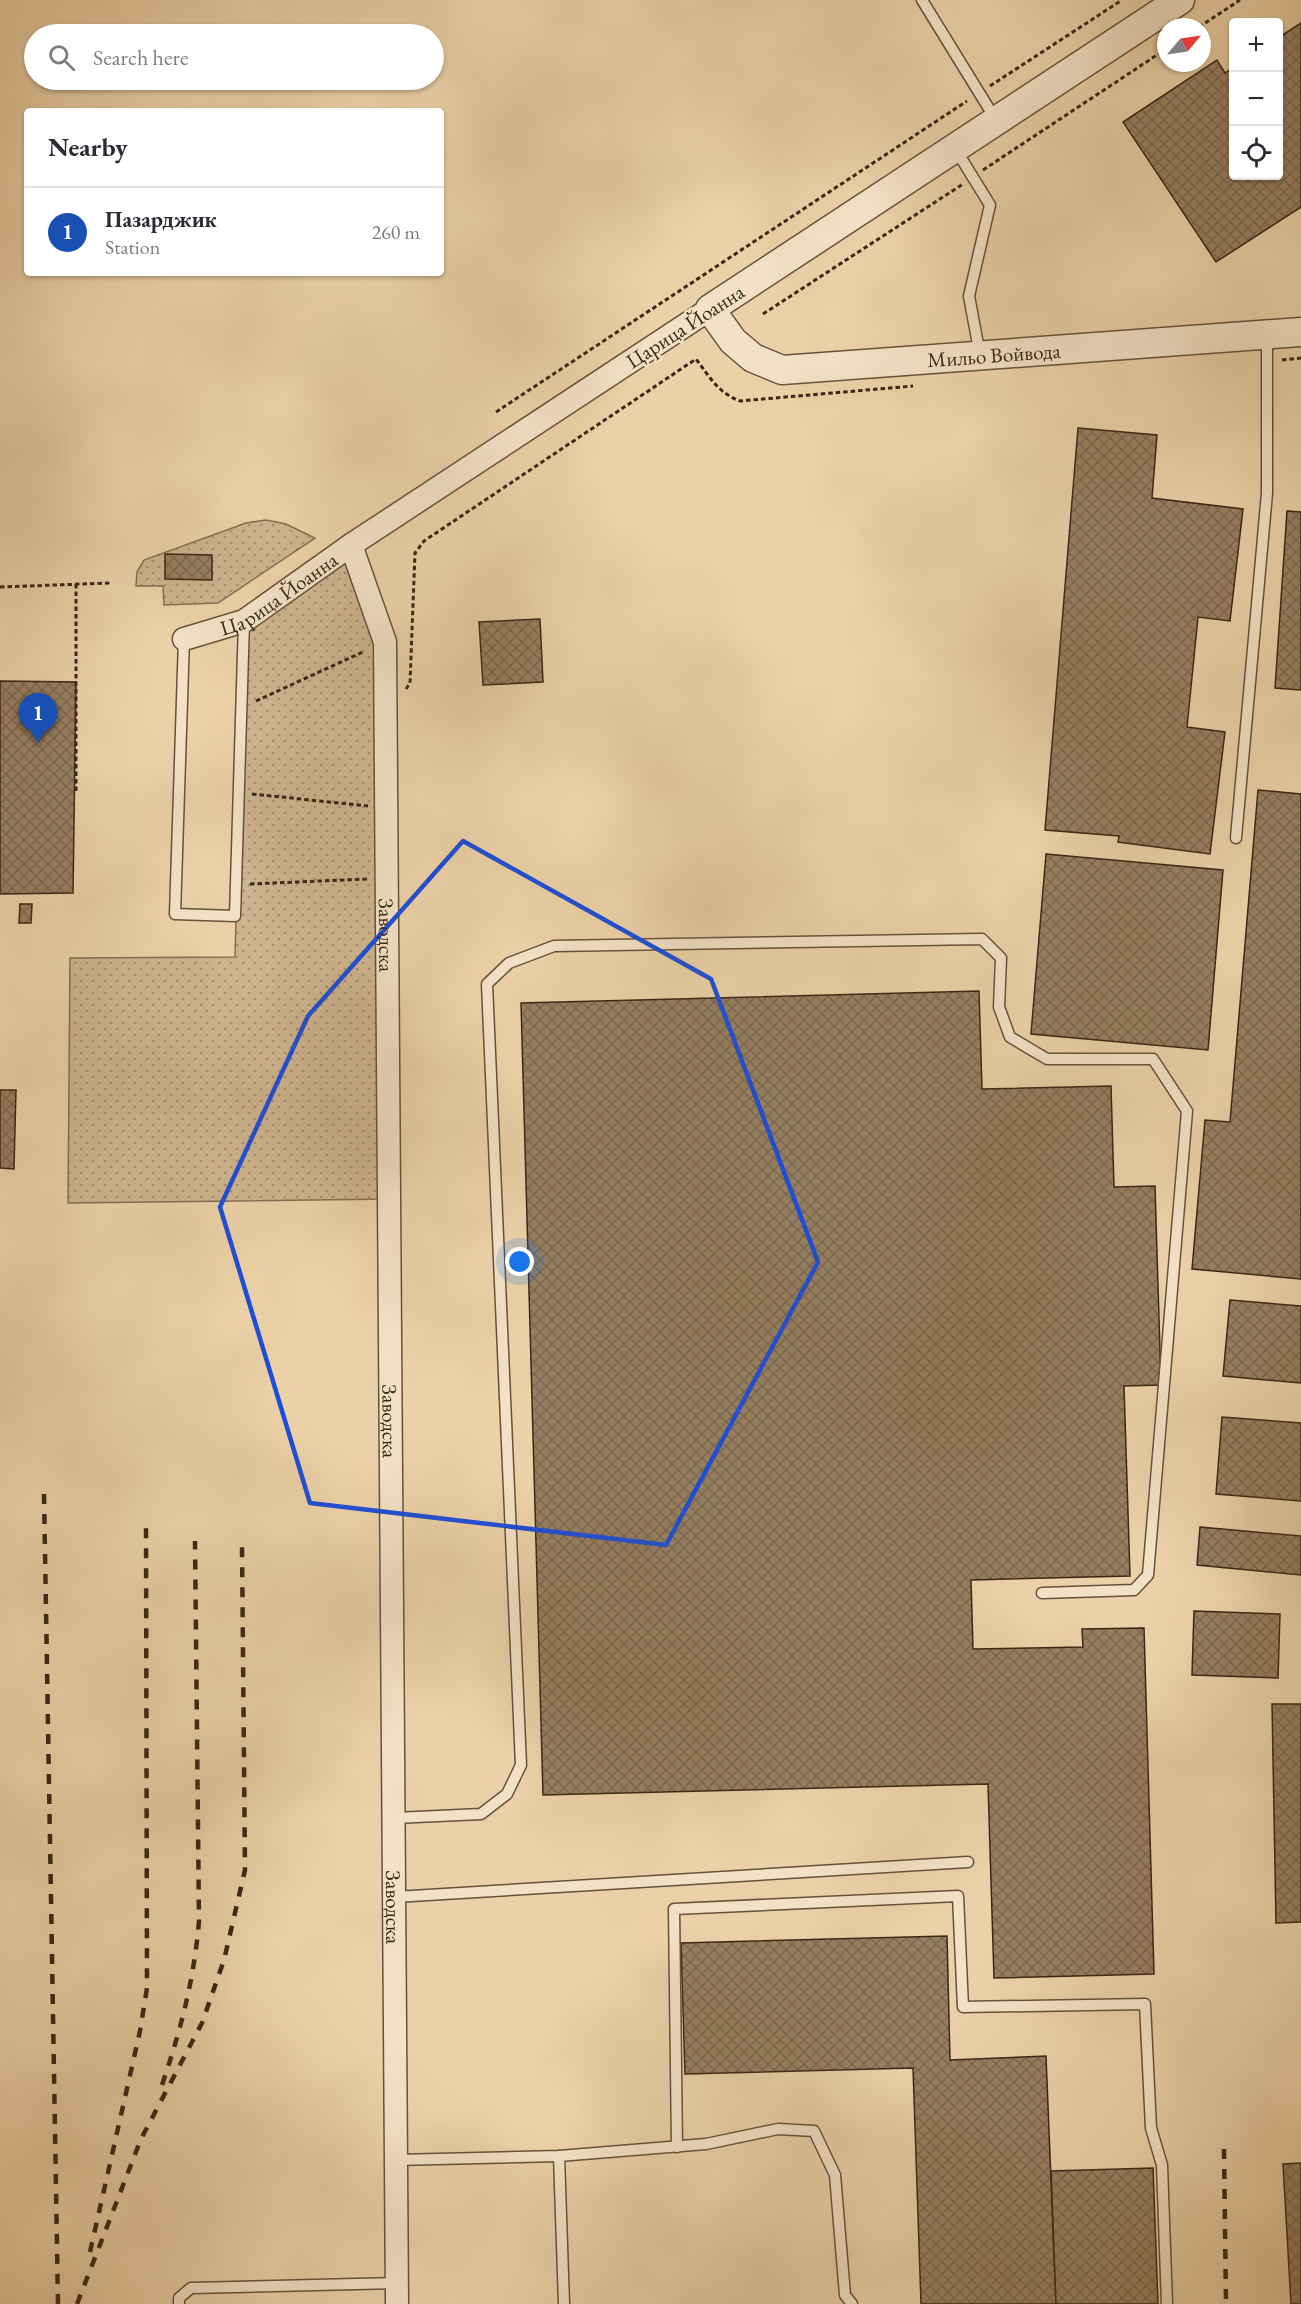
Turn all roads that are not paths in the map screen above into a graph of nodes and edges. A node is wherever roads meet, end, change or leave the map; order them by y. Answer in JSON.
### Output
{"nodes":[{"id":1,"x":922,"y":0,"type":"edge"},
{"id":2,"x":1180,"y":0,"type":"edge"},
{"id":3,"x":996,"y":121,"type":"junction"},
{"id":4,"x":955,"y":148,"type":"junction"},
{"id":5,"x":710,"y":309,"type":"junction"},
{"id":6,"x":1301,"y":332,"type":"edge"},
{"id":7,"x":1266,"y":347,"type":"junction"},
{"id":8,"x":980,"y":355,"type":"junction"},
{"id":9,"x":351,"y":545,"type":"junction"},
{"id":10,"x":244,"y":621,"type":"junction"},
{"id":11,"x":184,"y":639,"type":"joint"},
{"id":12,"x":1236,"y":838,"type":"dead end"},
{"id":13,"x":1042,"y":1593,"type":"dead end"},
{"id":14,"x":395,"y":1818,"type":"junction"},
{"id":15,"x":968,"y":1862,"type":"dead end"},
{"id":16,"x":394,"y":1897,"type":"junction"},
{"id":17,"x":677,"y":2147,"type":"junction"},
{"id":18,"x":559,"y":2156,"type":"junction"},
{"id":19,"x":396,"y":2160,"type":"junction"},
{"id":20,"x":397,"y":2294,"type":"edge"},
{"id":21,"x":179,"y":2304,"type":"edge"},
{"id":22,"x":564,"y":2304,"type":"edge"},
{"id":23,"x":852,"y":2304,"type":"edge"},
{"id":24,"x":1167,"y":2304,"type":"edge"}],
"edges":[{"from":1,"to":3,"type":"lane"},
{"from":2,"to":3,"type":"street","name":"Царица Йоанна"},
{"from":3,"to":4,"type":"street","name":"Царица Йоанна"},
{"from":4,"to":5,"type":"street","name":"Царица Йоанна"},
{"from":4,"to":8,"type":"lane"},
{"from":5,"to":8,"type":"street","name":"Мильо Войвода"},
{"from":5,"to":9,"type":"street","name":"Царица Йоанна"},
{"from":6,"to":7,"type":"street","name":"Мильо Войвода"},
{"from":7,"to":8,"type":"street","name":"Мильо Войвода"},
{"from":7,"to":12,"type":"lane"},
{"from":9,"to":10,"type":"street","name":"Царица Йоанна"},
{"from":9,"to":14,"type":"street","name":"Заводска"},
{"from":10,"to":11,"type":"street","name":"Царица Йоанна"},
{"from":10,"to":11,"type":"lane"},
{"from":13,"to":14,"type":"lane"},
{"from":14,"to":16,"type":"street","name":"Заводска"},
{"from":15,"to":16,"type":"lane"},
{"from":16,"to":19,"type":"street","name":"Заводска"},
{"from":17,"to":18,"type":"lane"},
{"from":17,"to":23,"type":"lane"},
{"from":17,"to":24,"type":"lane"},
{"from":18,"to":19,"type":"lane"},
{"from":18,"to":22,"type":"lane"},
{"from":19,"to":20,"type":"street","name":"Заводска"},
{"from":20,"to":21,"type":"lane"}]}
